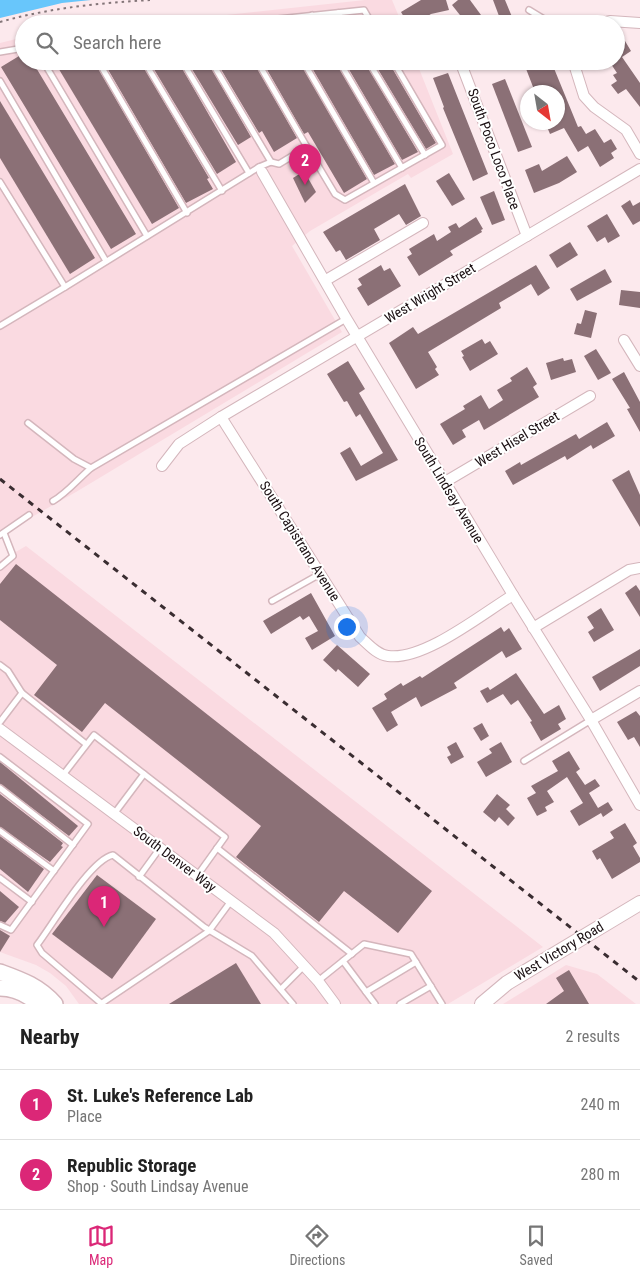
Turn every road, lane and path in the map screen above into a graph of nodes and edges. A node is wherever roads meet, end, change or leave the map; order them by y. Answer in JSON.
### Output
{"nodes":[{"id":1,"x":150,"y":0,"type":"edge"},
{"id":2,"x":529,"y":10,"type":"dead end"},
{"id":3,"x":338,"y":13,"type":"joint"},
{"id":4,"x":24,"y":15,"type":"edge"},
{"id":5,"x":321,"y":15,"type":"edge"},
{"id":6,"x":367,"y":15,"type":"edge"},
{"id":7,"x":537,"y":15,"type":"edge"},
{"id":8,"x":15,"y":18,"type":"edge"},
{"id":9,"x":0,"y":22,"type":"edge"},
{"id":10,"x":625,"y":22,"type":"edge"},
{"id":11,"x":640,"y":23,"type":"edge"},
{"id":12,"x":15,"y":50,"type":"edge"},
{"id":13,"x":0,"y":52,"type":"edge"},
{"id":14,"x":48,"y":70,"type":"edge"},
{"id":15,"x":103,"y":70,"type":"edge"},
{"id":16,"x":149,"y":70,"type":"edge"},
{"id":17,"x":187,"y":70,"type":"edge"},
{"id":18,"x":215,"y":70,"type":"edge"},
{"id":19,"x":262,"y":70,"type":"edge"},
{"id":20,"x":308,"y":70,"type":"edge"},
{"id":21,"x":344,"y":70,"type":"edge"},
{"id":22,"x":373,"y":70,"type":"edge"},
{"id":23,"x":398,"y":70,"type":"edge"},
{"id":24,"x":463,"y":70,"type":"edge"},
{"id":25,"x":575,"y":70,"type":"edge"},
{"id":26,"x":0,"y":81,"type":"edge"},
{"id":27,"x":307,"y":147,"type":"junction"},
{"id":28,"x":640,"y":154,"type":"edge"},
{"id":29,"x":425,"y":155,"type":"junction"},
{"id":30,"x":271,"y":162,"type":"junction"},
{"id":31,"x":402,"y":168,"type":"junction"},
{"id":32,"x":640,"y":169,"type":"edge"},
{"id":33,"x":260,"y":170,"type":"junction"},
{"id":34,"x":249,"y":173,"type":"junction"},
{"id":35,"x":0,"y":182,"type":"edge"},
{"id":36,"x":374,"y":183,"type":"junction"},
{"id":37,"x":222,"y":191,"type":"junction"},
{"id":38,"x":187,"y":212,"type":"junction"},
{"id":39,"x":422,"y":223,"type":"dead end"},
{"id":40,"x":147,"y":236,"type":"junction"},
{"id":41,"x":527,"y":236,"type":"junction"},
{"id":42,"x":106,"y":261,"type":"junction"},
{"id":43,"x":326,"y":280,"type":"junction"},
{"id":44,"x":65,"y":287,"type":"junction"},
{"id":45,"x":346,"y":318,"type":"junction"},
{"id":46,"x":0,"y":326,"type":"edge"},
{"id":47,"x":357,"y":337,"type":"junction"},
{"id":48,"x":624,"y":340,"type":"dead end"},
{"id":49,"x":640,"y":366,"type":"edge"},
{"id":50,"x":590,"y":396,"type":"dead end"},
{"id":51,"x":221,"y":417,"type":"junction"},
{"id":52,"x":28,"y":423,"type":"dead end"},
{"id":53,"x":162,"y":466,"type":"dead end"},
{"id":54,"x":91,"y":468,"type":"junction"},
{"id":55,"x":445,"y":482,"type":"junction"},
{"id":56,"x":53,"y":501,"type":"dead end"},
{"id":57,"x":29,"y":515,"type":"dead end"},
{"id":58,"x":2,"y":534,"type":"edge"},
{"id":59,"x":0,"y":567,"type":"edge"},
{"id":60,"x":640,"y":568,"type":"edge"},
{"id":61,"x":320,"y":574,"type":"junction"},
{"id":62,"x":513,"y":595,"type":"junction"},
{"id":63,"x":272,"y":601,"type":"dead end"},
{"id":64,"x":533,"y":628,"type":"junction"},
{"id":65,"x":0,"y":665,"type":"edge"},
{"id":66,"x":640,"y":691,"type":"edge"},
{"id":67,"x":22,"y":693,"type":"junction"},
{"id":68,"x":590,"y":720,"type":"junction"},
{"id":69,"x":0,"y":722,"type":"edge"},
{"id":70,"x":0,"y":729,"type":"edge"},
{"id":71,"x":86,"y":744,"type":"junction"},
{"id":72,"x":0,"y":757,"type":"edge"},
{"id":73,"x":524,"y":761,"type":"dead end"},
{"id":74,"x":144,"y":774,"type":"junction"},
{"id":75,"x":62,"y":776,"type":"junction"},
{"id":76,"x":0,"y":788,"type":"edge"},
{"id":77,"x":640,"y":805,"type":"edge"},
{"id":78,"x":114,"y":814,"type":"junction"},
{"id":79,"x":0,"y":831,"type":"edge"},
{"id":80,"x":73,"y":845,"type":"junction"},
{"id":81,"x":160,"y":848,"type":"junction"},
{"id":82,"x":217,"y":848,"type":"junction"},
{"id":83,"x":54,"y":871,"type":"junction"},
{"id":84,"x":197,"y":876,"type":"junction"},
{"id":85,"x":139,"y":877,"type":"junction"},
{"id":86,"x":0,"y":878,"type":"edge"},
{"id":87,"x":231,"y":900,"type":"junction"},
{"id":88,"x":32,"y":902,"type":"junction"},
{"id":89,"x":640,"y":902,"type":"edge"},
{"id":90,"x":0,"y":925,"type":"edge"},
{"id":91,"x":209,"y":931,"type":"junction"},
{"id":92,"x":352,"y":954,"type":"junction"},
{"id":93,"x":343,"y":961,"type":"junction"},
{"id":94,"x":416,"y":962,"type":"junction"},
{"id":95,"x":304,"y":965,"type":"junction"},
{"id":96,"x":0,"y":972,"type":"edge"},
{"id":97,"x":318,"y":981,"type":"junction"},
{"id":98,"x":431,"y":986,"type":"junction"},
{"id":99,"x":0,"y":988,"type":"edge"},
{"id":100,"x":281,"y":988,"type":"junction"},
{"id":101,"x":366,"y":992,"type":"junction"},
{"id":102,"x":38,"y":1004,"type":"edge"},
{"id":103,"x":55,"y":1004,"type":"edge"},
{"id":104,"x":102,"y":1004,"type":"edge"},
{"id":105,"x":293,"y":1004,"type":"edge"},
{"id":106,"x":335,"y":1004,"type":"edge"},
{"id":107,"x":375,"y":1004,"type":"edge"},
{"id":108,"x":400,"y":1004,"type":"edge"},
{"id":109,"x":442,"y":1004,"type":"edge"},
{"id":110,"x":482,"y":1004,"type":"edge"}],
"edges":[{"from":1,"to":4,"type":"path"},
{"from":2,"to":7,"type":"lane"},
{"from":3,"to":5,"type":"lane"},
{"from":3,"to":6,"type":"lane"},
{"from":8,"to":9,"type":"path"},
{"from":10,"to":11,"type":"street"},
{"from":12,"to":13,"type":"lane"},
{"from":14,"to":40,"type":"lane"},
{"from":15,"to":38,"type":"lane"},
{"from":16,"to":37,"type":"lane"},
{"from":17,"to":34,"type":"lane"},
{"from":18,"to":30,"type":"lane"},
{"from":19,"to":27,"type":"lane"},
{"from":20,"to":36,"type":"lane"},
{"from":21,"to":31,"type":"lane"},
{"from":22,"to":29,"type":"lane"},
{"from":23,"to":29,"type":"lane"},
{"from":24,"to":41,"type":"street","name":"South Poco Loco Place"},
{"from":25,"to":28,"type":"street"},
{"from":26,"to":42,"type":"lane"},
{"from":27,"to":30,"type":"lane"},
{"from":27,"to":36,"type":"lane"},
{"from":29,"to":31,"type":"lane"},
{"from":30,"to":33,"type":"lane"},
{"from":31,"to":36,"type":"lane"},
{"from":32,"to":41,"type":"street","name":"West Wright Street"},
{"from":33,"to":34,"type":"lane"},
{"from":33,"to":43,"type":"street","name":"South Lindsay Avenue"},
{"from":34,"to":37,"type":"lane"},
{"from":35,"to":44,"type":"lane"},
{"from":37,"to":38,"type":"lane"},
{"from":38,"to":40,"type":"lane"},
{"from":39,"to":43,"type":"street"},
{"from":40,"to":42,"type":"lane"},
{"from":41,"to":47,"type":"street","name":"West Wright Street"},
{"from":42,"to":44,"type":"lane"},
{"from":43,"to":45,"type":"street","name":"South Lindsay Avenue"},
{"from":44,"to":46,"type":"lane"},
{"from":45,"to":47,"type":"street","name":"South Lindsay Avenue"},
{"from":45,"to":54,"type":"lane"},
{"from":47,"to":51,"type":"street","name":"West Wright Street"},
{"from":47,"to":55,"type":"street","name":"South Lindsay Avenue"},
{"from":48,"to":49,"type":"street"},
{"from":50,"to":55,"type":"street","name":"West Hisel Street"},
{"from":51,"to":53,"type":"street","name":"West Wright Street"},
{"from":51,"to":61,"type":"street","name":"South Capistrano Avenue"},
{"from":52,"to":54,"type":"lane"},
{"from":54,"to":56,"type":"lane"},
{"from":55,"to":62,"type":"street","name":"South Lindsay Avenue"},
{"from":57,"to":58,"type":"lane"},
{"from":58,"to":59,"type":"lane"},
{"from":60,"to":64,"type":"street"},
{"from":61,"to":62,"type":"street","name":"South Capistrano Avenue"},
{"from":61,"to":63,"type":"lane"},
{"from":62,"to":64,"type":"street","name":"South Lindsay Avenue"},
{"from":64,"to":68,"type":"street","name":"South Lindsay Avenue"},
{"from":65,"to":67,"type":"lane"},
{"from":66,"to":68,"type":"street"},
{"from":67,"to":69,"type":"lane"},
{"from":67,"to":71,"type":"lane"},
{"from":68,"to":73,"type":"lane"},
{"from":68,"to":77,"type":"street","name":"South Lindsay Avenue"},
{"from":70,"to":75,"type":"street","name":"South Denver Way"},
{"from":71,"to":74,"type":"lane"},
{"from":71,"to":75,"type":"lane"},
{"from":72,"to":80,"type":"lane"},
{"from":74,"to":78,"type":"lane"},
{"from":74,"to":82,"type":"lane"},
{"from":75,"to":78,"type":"street","name":"South Denver Way"},
{"from":76,"to":80,"type":"lane"},
{"from":78,"to":81,"type":"street","name":"South Denver Way"},
{"from":79,"to":83,"type":"lane"},
{"from":80,"to":83,"type":"lane"},
{"from":81,"to":84,"type":"street","name":"South Denver Way"},
{"from":81,"to":85,"type":"lane"},
{"from":82,"to":84,"type":"lane"},
{"from":82,"to":92,"type":"lane"},
{"from":83,"to":88,"type":"lane"},
{"from":84,"to":87,"type":"street","name":"South Denver Way"},
{"from":85,"to":91,"type":"lane"},
{"from":85,"to":104,"type":"lane"},
{"from":86,"to":88,"type":"lane"},
{"from":87,"to":91,"type":"lane"},
{"from":87,"to":95,"type":"street","name":"South Denver Way"},
{"from":88,"to":90,"type":"lane"},
{"from":89,"to":110,"type":"street","name":"West Victory Road"},
{"from":91,"to":100,"type":"lane"},
{"from":91,"to":104,"type":"lane"},
{"from":92,"to":93,"type":"lane"},
{"from":92,"to":94,"type":"lane"},
{"from":93,"to":97,"type":"lane"},
{"from":93,"to":101,"type":"lane"},
{"from":94,"to":98,"type":"lane"},
{"from":94,"to":101,"type":"lane"},
{"from":95,"to":97,"type":"street","name":"South Denver Way"},
{"from":95,"to":100,"type":"lane"},
{"from":96,"to":103,"type":"main road"},
{"from":97,"to":106,"type":"street","name":"South Denver Way"},
{"from":98,"to":108,"type":"lane"},
{"from":98,"to":109,"type":"lane"},
{"from":99,"to":102,"type":"main road"},
{"from":100,"to":105,"type":"lane"},
{"from":101,"to":107,"type":"lane"}]}
